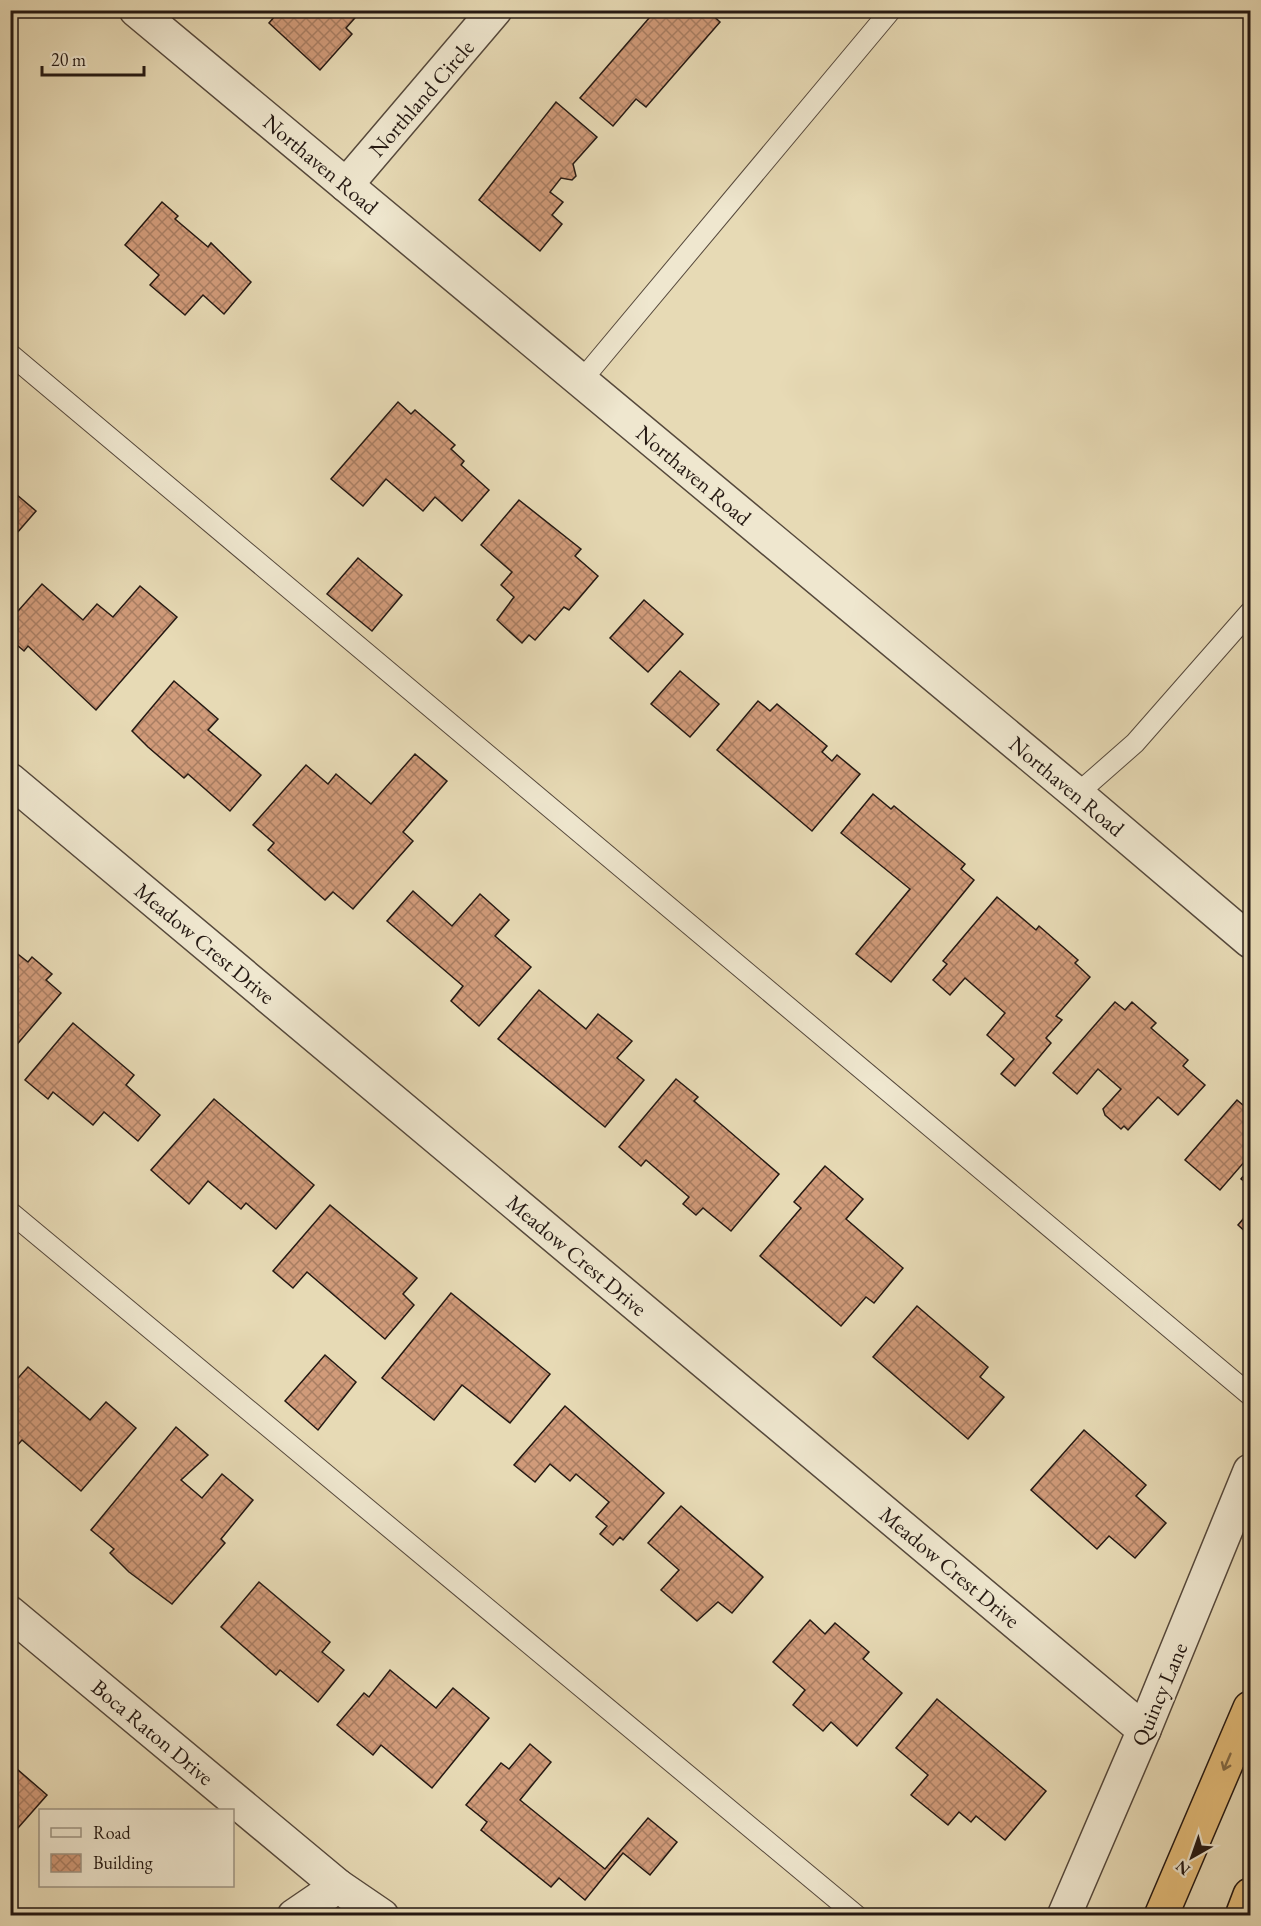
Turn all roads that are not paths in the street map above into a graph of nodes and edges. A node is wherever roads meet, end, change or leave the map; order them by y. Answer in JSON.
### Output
{"nodes":[{"id":1,"x":136,"y":10,"type":"edge"},
{"id":2,"x":495,"y":10,"type":"edge"},
{"id":3,"x":891,"y":10,"type":"edge"},
{"id":4,"x":346,"y":185,"type":"junction"},
{"id":5,"x":10,"y":354,"type":"edge"},
{"id":6,"x":581,"y":381,"type":"junction"},
{"id":7,"x":1251,"y":612,"type":"edge"},
{"id":8,"x":10,"y":780,"type":"edge"},
{"id":9,"x":1077,"y":794,"type":"junction"},
{"id":10,"x":1251,"y":941,"type":"edge"},
{"id":11,"x":10,"y":1212,"type":"edge"},
{"id":12,"x":1251,"y":1395,"type":"edge"},
{"id":13,"x":1251,"y":1471,"type":"edge"},
{"id":14,"x":10,"y":1613,"type":"edge"},
{"id":15,"x":1251,"y":1708,"type":"edge"},
{"id":16,"x":1144,"y":1730,"type":"junction"},
{"id":17,"x":338,"y":1886,"type":"junction"},
{"id":18,"x":1251,"y":1895,"type":"edge"},
{"id":19,"x":294,"y":1916,"type":"edge"},
{"id":20,"x":382,"y":1916,"type":"edge"},
{"id":21,"x":857,"y":1916,"type":"edge"},
{"id":22,"x":1064,"y":1916,"type":"edge"},
{"id":23,"x":1161,"y":1916,"type":"edge"},
{"id":24,"x":1242,"y":1916,"type":"edge"}],
"edges":[{"from":1,"to":4,"type":"street","name":"Northaven Road"},
{"from":2,"to":4,"type":"street","name":"Northland Circle"},
{"from":3,"to":6,"type":"lane"},
{"from":4,"to":6,"type":"street","name":"Northaven Road"},
{"from":5,"to":12,"type":"lane"},
{"from":6,"to":9,"type":"street","name":"Northaven Road"},
{"from":7,"to":9,"type":"lane"},
{"from":8,"to":16,"type":"street","name":"Meadow Crest Drive"},
{"from":9,"to":10,"type":"street","name":"Northaven Road"},
{"from":11,"to":21,"type":"lane"},
{"from":13,"to":16,"type":"street","name":"Quincy Lane"},
{"from":14,"to":17,"type":"street","name":"Boca Raton Drive"},
{"from":15,"to":23,"type":"highway","one_way":true},
{"from":16,"to":22,"type":"street","name":"Quincy Lane"},
{"from":17,"to":19,"type":"street"},
{"from":17,"to":20,"type":"street","name":"Boca Raton Drive"},
{"from":18,"to":24,"type":"highway"}]}
